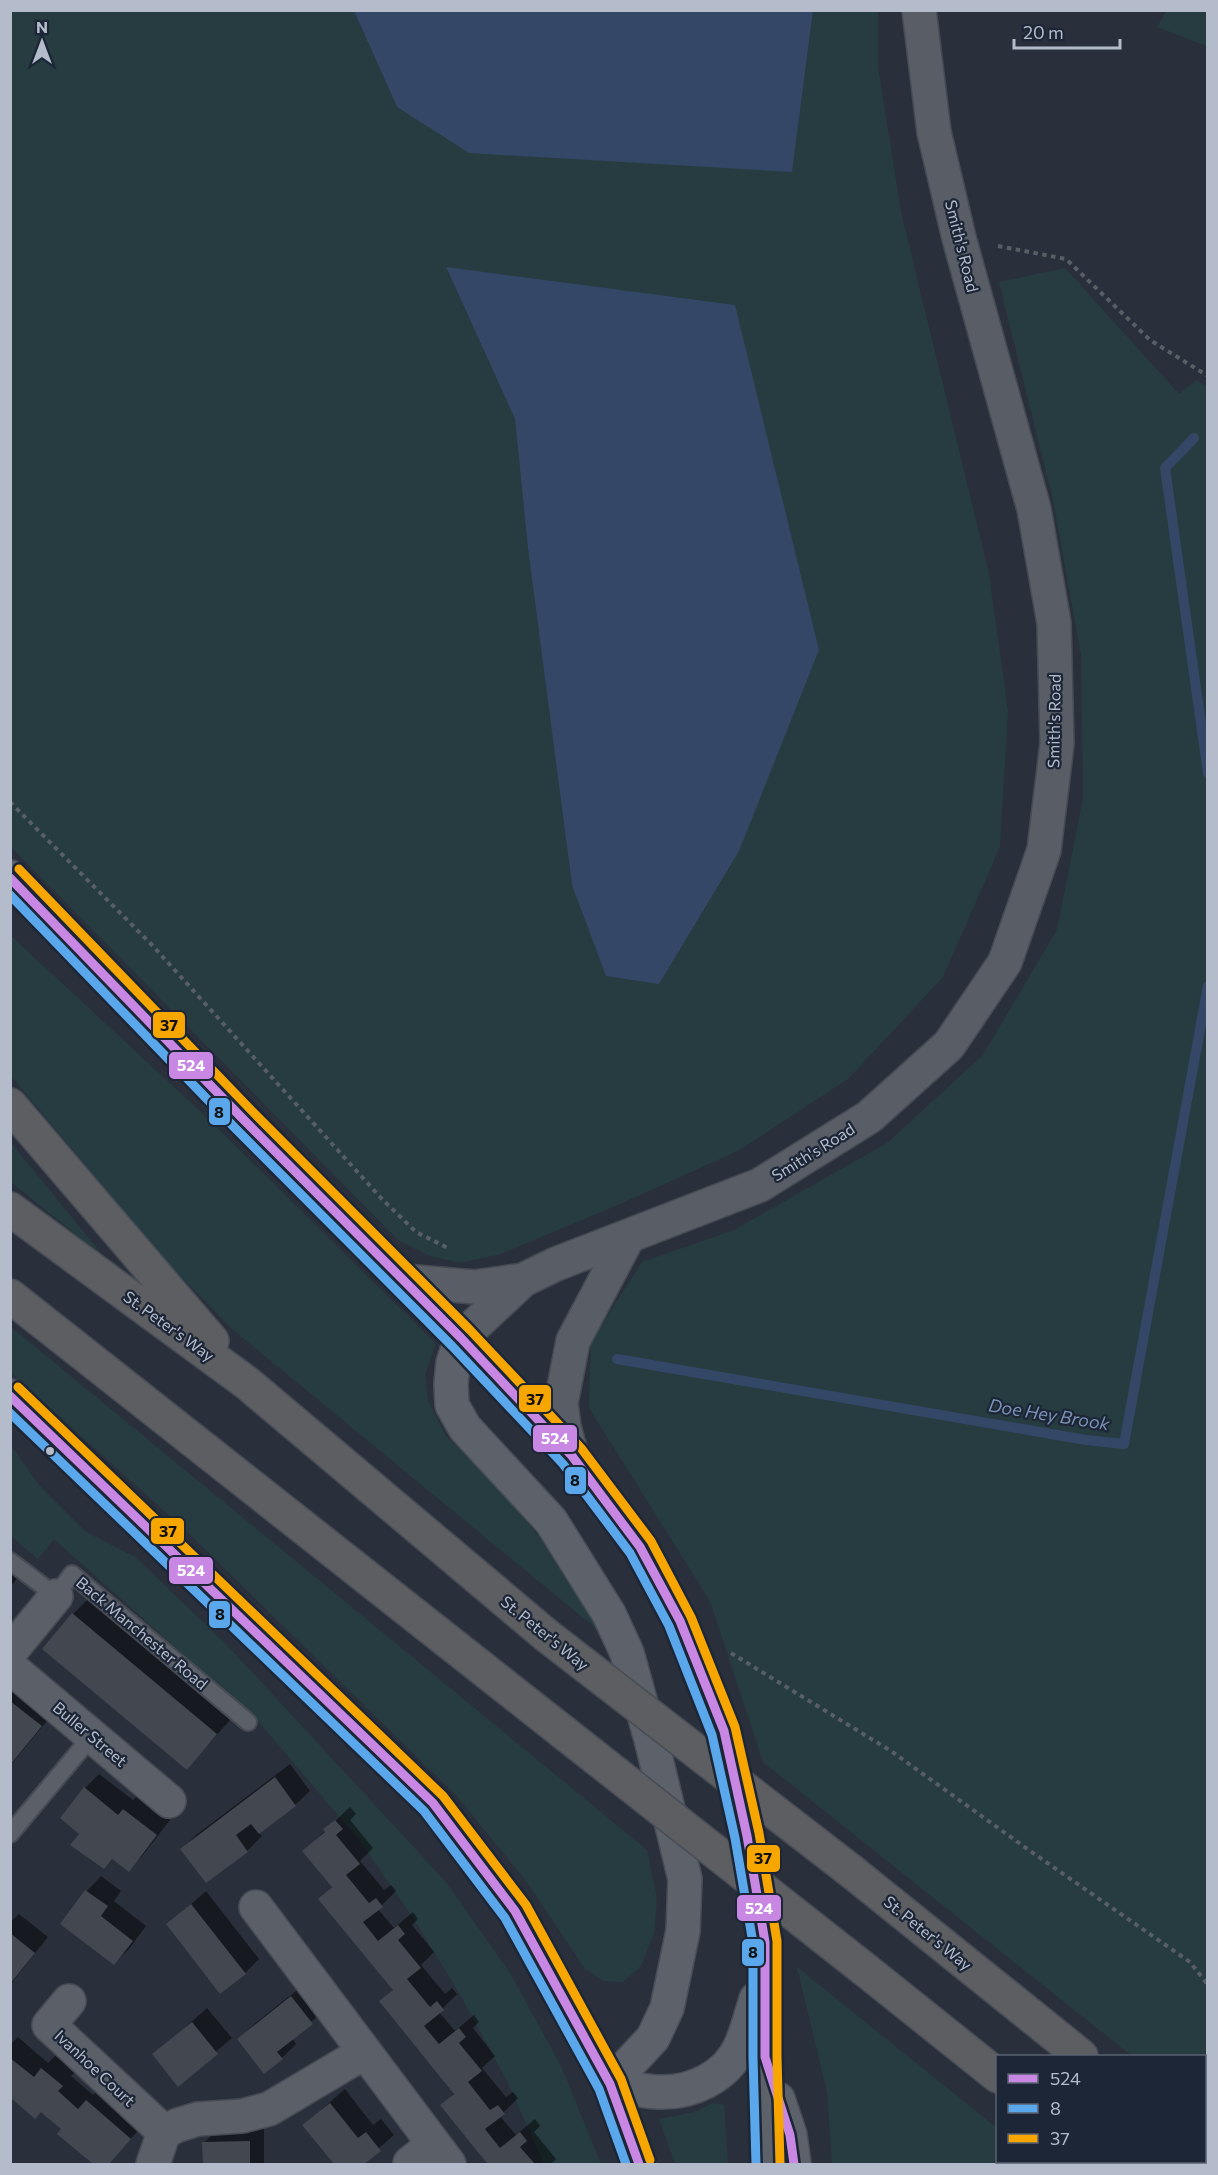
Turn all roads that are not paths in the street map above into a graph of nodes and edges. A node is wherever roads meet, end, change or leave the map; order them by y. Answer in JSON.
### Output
{"nodes":[{"id":1,"x":919,"y":10,"type":"edge"},
{"id":2,"x":10,"y":878,"type":"edge"},
{"id":3,"x":10,"y":1105,"type":"edge"},
{"id":4,"x":10,"y":1209,"type":"edge"},
{"id":5,"x":628,"y":1237,"type":"junction"},
{"id":6,"x":523,"y":1280,"type":"junction"},
{"id":7,"x":404,"y":1281,"type":"junction"},
{"id":8,"x":10,"y":1296,"type":"edge"},
{"id":9,"x":461,"y":1338,"type":"junction"},
{"id":10,"x":247,"y":1383,"type":"junction"},
{"id":11,"x":10,"y":1396,"type":"edge"},
{"id":12,"x":572,"y":1456,"type":"junction"},
{"id":13,"x":10,"y":1561,"type":"edge"},
{"id":14,"x":56,"y":1596,"type":"junction"},
{"id":15,"x":10,"y":1652,"type":"edge"},
{"id":16,"x":10,"y":1668,"type":"edge"},
{"id":17,"x":248,"y":1722,"type":"dead end"},
{"id":18,"x":92,"y":1736,"type":"junction"},
{"id":19,"x":169,"y":1802,"type":"dead end"},
{"id":20,"x":10,"y":1834,"type":"edge"},
{"id":21,"x":256,"y":1907,"type":"dead end"},
{"id":22,"x":766,"y":1969,"type":"junction"},
{"id":23,"x":69,"y":2001,"type":"dead end"},
{"id":24,"x":365,"y":2052,"type":"junction"},
{"id":25,"x":1080,"y":2055,"type":"edge"},
{"id":26,"x":765,"y":2057,"type":"junction"},
{"id":27,"x":996,"y":2074,"type":"edge"},
{"id":28,"x":610,"y":2084,"type":"junction"},
{"id":29,"x":164,"y":2132,"type":"junction"},
{"id":30,"x":431,"y":2157,"type":"edge"},
{"id":31,"x":153,"y":2164,"type":"edge"},
{"id":32,"x":639,"y":2164,"type":"edge"},
{"id":33,"x":768,"y":2164,"type":"edge"},
{"id":34,"x":794,"y":2164,"type":"edge"}],
"edges":[{"from":1,"to":5,"type":"street","name":"Smith's Road"},
{"from":2,"to":7,"type":"main road"},
{"from":3,"to":10,"type":"highway"},
{"from":4,"to":10,"type":"highway","name":"St. Peter's Way"},
{"from":5,"to":6,"type":"street","name":"Smith's Road"},
{"from":5,"to":12,"type":"street"},
{"from":6,"to":7,"type":"street","name":"Smith's Road"},
{"from":6,"to":9,"type":"street","name":"Smith's Road"},
{"from":7,"to":9,"type":"main road"},
{"from":8,"to":27,"type":"highway","bridge":true},
{"from":9,"to":12,"type":"main road"},
{"from":9,"to":28,"type":"main road"},
{"from":10,"to":25,"type":"highway","name":"St. Peter's Way","bridge":true},
{"from":11,"to":28,"type":"main road"},
{"from":12,"to":22,"type":"main road"},
{"from":13,"to":14,"type":"lane","name":"Back Manchester Road"},
{"from":14,"to":15,"type":"street"},
{"from":14,"to":17,"type":"lane","name":"Back Manchester Road"},
{"from":16,"to":18,"type":"street","name":"Buller Street"},
{"from":18,"to":19,"type":"street","name":"Buller Street"},
{"from":18,"to":20,"type":"lane"},
{"from":21,"to":24,"type":"street"},
{"from":22,"to":26,"type":"main road"},
{"from":22,"to":28,"type":"main road"},
{"from":23,"to":29,"type":"street","name":"Ivanhoe Court"},
{"from":24,"to":29,"type":"street"},
{"from":24,"to":30,"type":"street"},
{"from":26,"to":33,"type":"main road"},
{"from":26,"to":34,"type":"main road"},
{"from":28,"to":32,"type":"main road"},
{"from":29,"to":31,"type":"street"}]}
